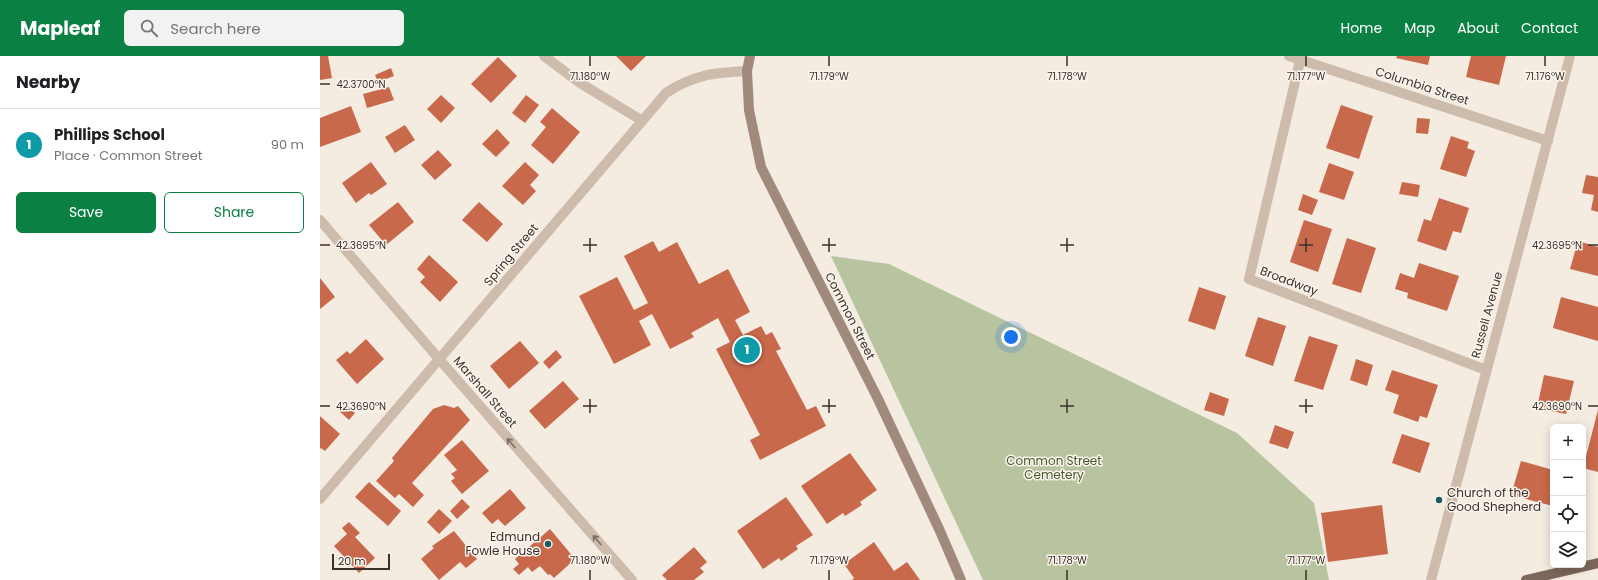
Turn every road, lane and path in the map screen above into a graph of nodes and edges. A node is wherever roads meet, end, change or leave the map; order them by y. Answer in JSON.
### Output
{"nodes":[{"id":1,"x":544,"y":56,"type":"edge"},
{"id":2,"x":750,"y":56,"type":"edge"},
{"id":3,"x":1289,"y":56,"type":"edge"},
{"id":4,"x":1570,"y":56,"type":"edge"},
{"id":5,"x":1301,"y":58,"type":"edge"},
{"id":6,"x":747,"y":72,"type":"junction"},
{"id":7,"x":641,"y":120,"type":"junction"},
{"id":8,"x":1548,"y":141,"type":"junction"},
{"id":9,"x":320,"y":220,"type":"edge"},
{"id":10,"x":438,"y":359,"type":"junction"},
{"id":11,"x":1486,"y":370,"type":"junction"},
{"id":12,"x":320,"y":499,"type":"edge"},
{"id":13,"x":1598,"y":563,"type":"edge"},
{"id":14,"x":1545,"y":578,"type":"edge"},
{"id":15,"x":632,"y":580,"type":"edge"},
{"id":16,"x":961,"y":580,"type":"edge"},
{"id":17,"x":1431,"y":580,"type":"edge"},
{"id":18,"x":1526,"y":580,"type":"edge"}],
"edges":[{"from":1,"to":7,"type":"street"},
{"from":2,"to":6,"type":"main road","name":"Common Street"},
{"from":3,"to":5,"type":"street","name":"Columbia Street"},
{"from":4,"to":8,"type":"street","name":"Russell Avenue"},
{"from":5,"to":8,"type":"street","name":"Columbia Street"},
{"from":5,"to":11,"type":"street","name":"Broadway"},
{"from":6,"to":7,"type":"street","name":"Spring Street"},
{"from":6,"to":16,"type":"main road","name":"Common Street"},
{"from":7,"to":10,"type":"street","name":"Spring Street"},
{"from":8,"to":11,"type":"street","name":"Russell Avenue"},
{"from":9,"to":10,"type":"street","name":"Marshall Street"},
{"from":10,"to":12,"type":"street","name":"Spring Street"},
{"from":15,"to":10,"type":"street","name":"Marshall Street","one_way":true},
{"from":11,"to":17,"type":"street","name":"Russell Avenue"},
{"from":13,"to":14,"type":"main road"},
{"from":14,"to":18,"type":"main road"}]}
